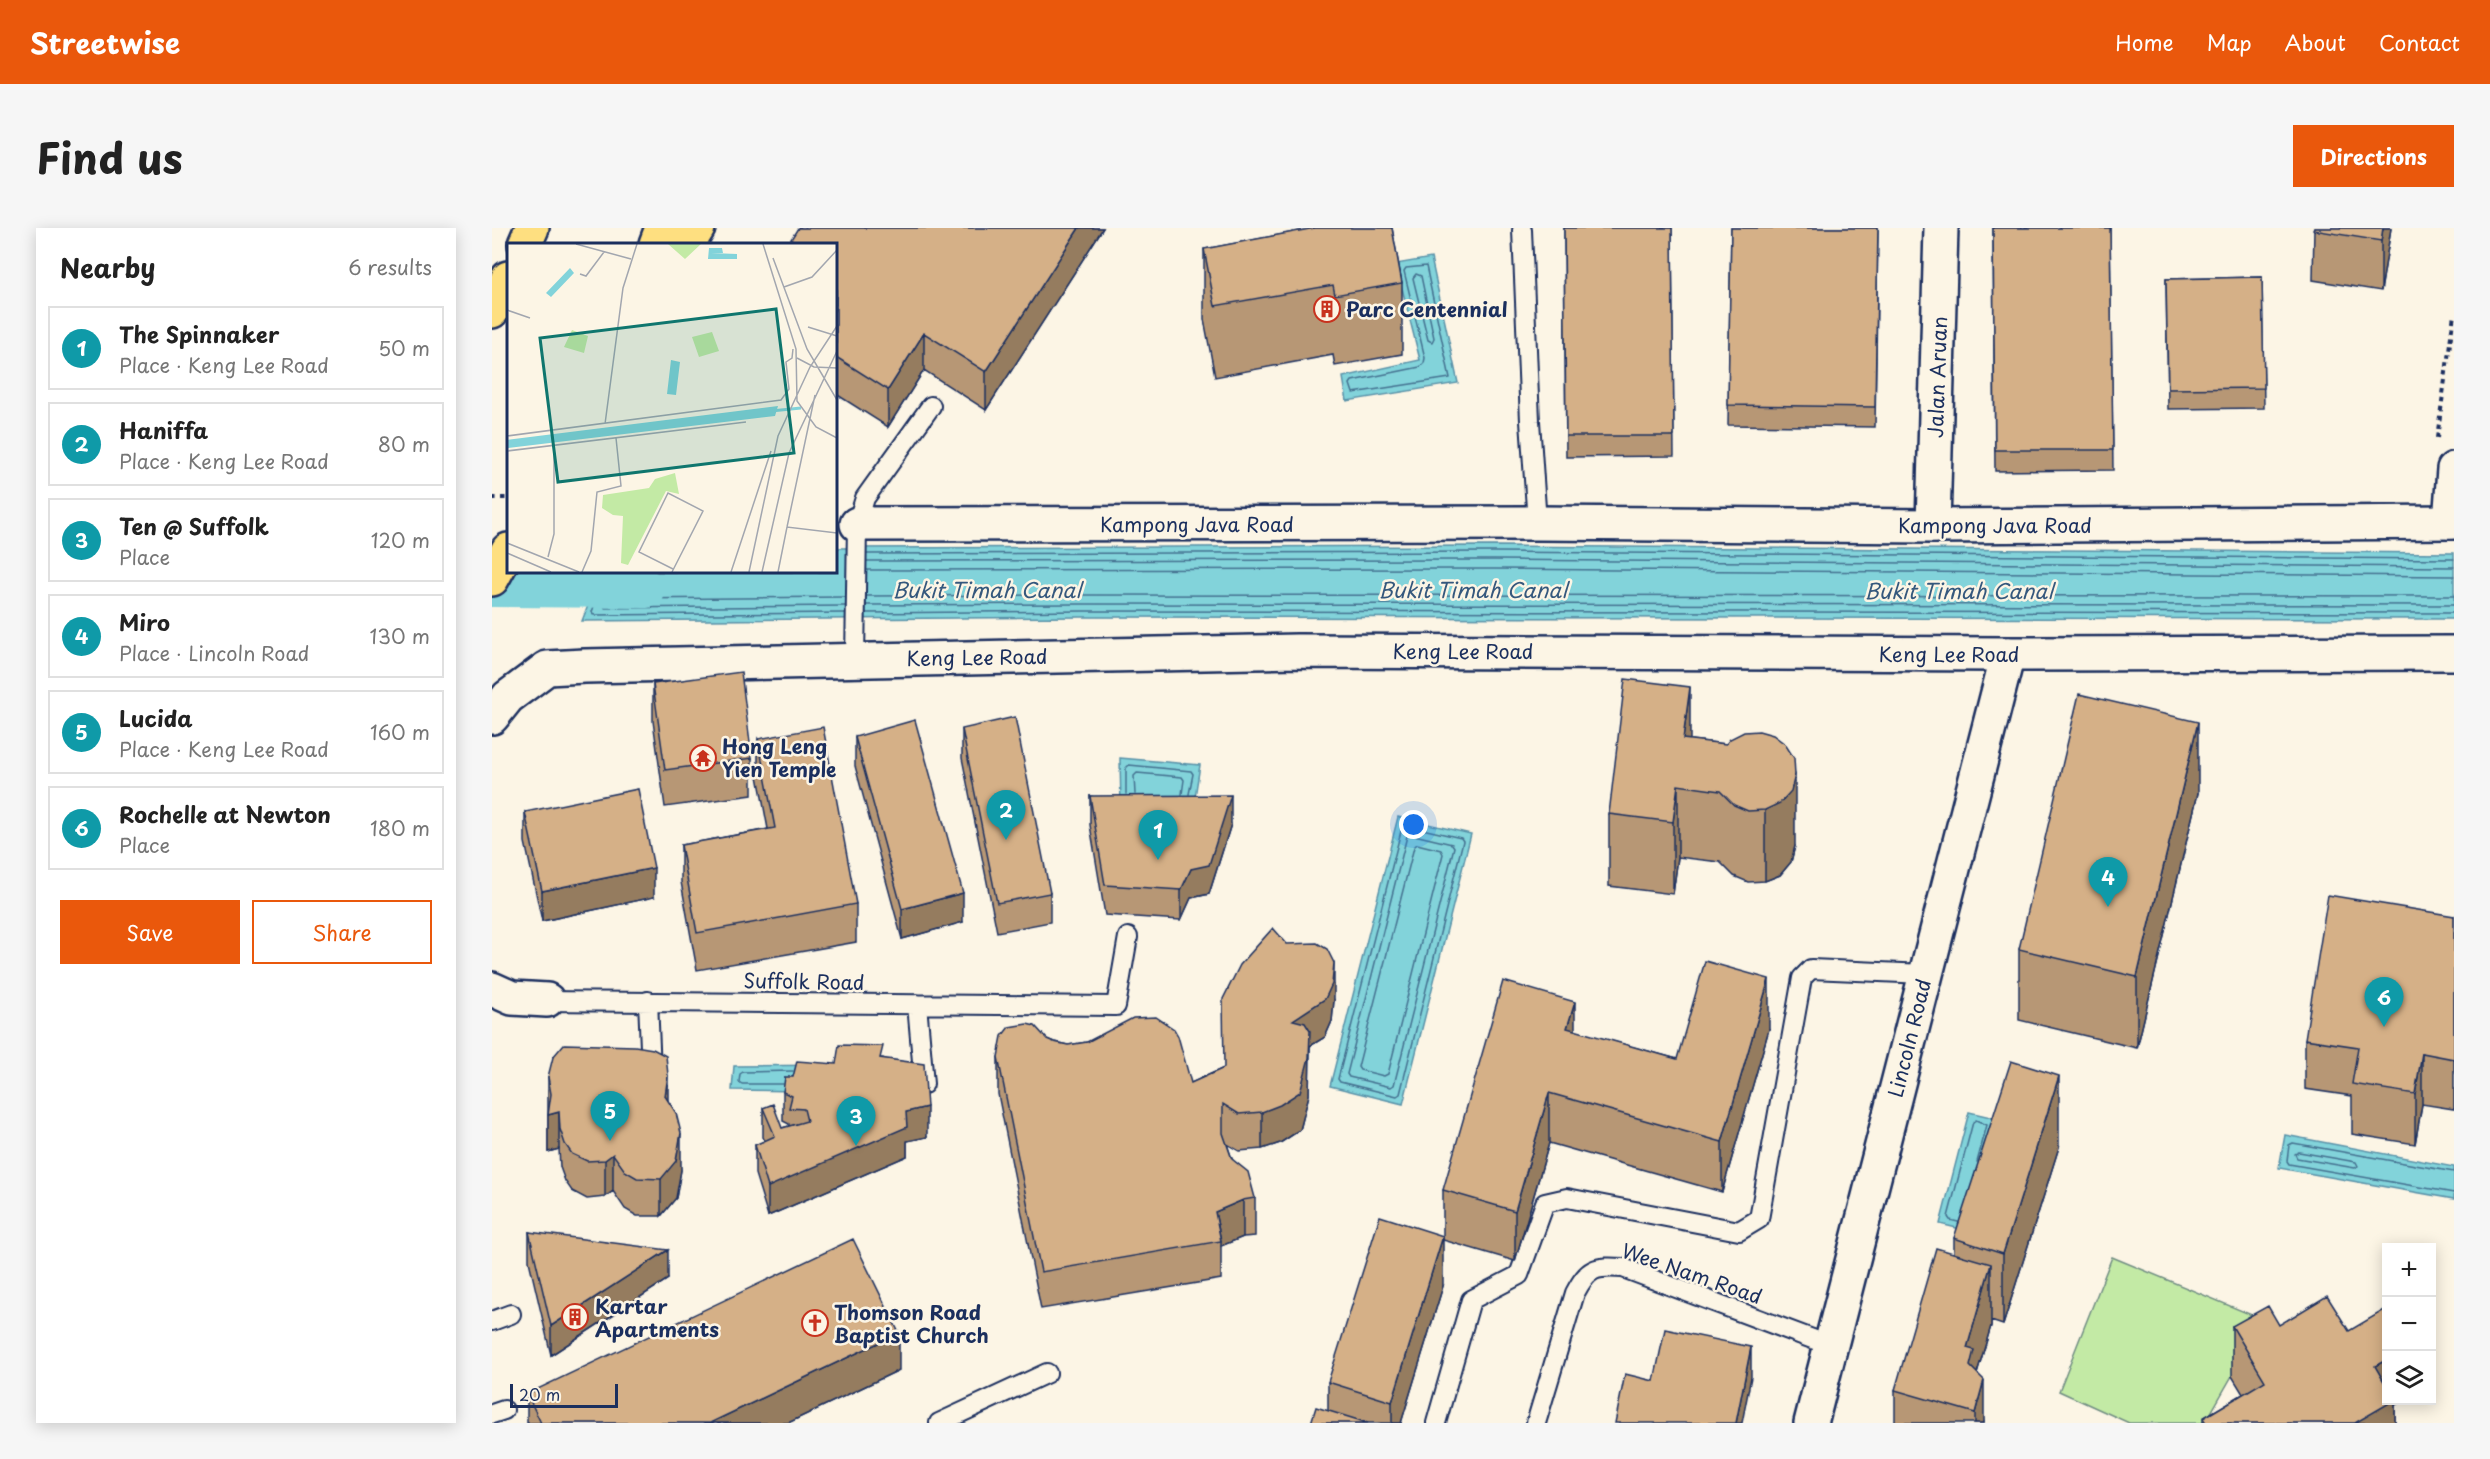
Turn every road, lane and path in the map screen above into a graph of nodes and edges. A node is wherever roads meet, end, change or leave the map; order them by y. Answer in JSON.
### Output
{"nodes":[{"id":1,"x":532,"y":228,"type":"edge"},
{"id":2,"x":662,"y":228,"type":"edge"},
{"id":3,"x":698,"y":228,"type":"edge"},
{"id":4,"x":1941,"y":228,"type":"edge"},
{"id":5,"x":1522,"y":230,"type":"dead end"},
{"id":6,"x":525,"y":243,"type":"edge"},
{"id":7,"x":656,"y":243,"type":"edge"},
{"id":8,"x":689,"y":243,"type":"edge"},
{"id":9,"x":507,"y":280,"type":"edge"},
{"id":10,"x":492,"y":311,"type":"edge"},
{"id":11,"x":2454,"y":314,"type":"edge"},
{"id":12,"x":931,"y":406,"type":"dead end"},
{"id":13,"x":2436,"y":441,"type":"dead end"},
{"id":14,"x":2454,"y":470,"type":"edge"},
{"id":15,"x":2452,"y":522,"type":"edge"},
{"id":16,"x":1537,"y":523,"type":"junction"},
{"id":17,"x":858,"y":525,"type":"junction"},
{"id":18,"x":1933,"y":526,"type":"junction"},
{"id":19,"x":507,"y":552,"type":"edge"},
{"id":20,"x":492,"y":579,"type":"edge"},
{"id":21,"x":2454,"y":652,"type":"edge"},
{"id":22,"x":2008,"y":654,"type":"junction"},
{"id":23,"x":855,"y":658,"type":"junction"},
{"id":24,"x":492,"y":717,"type":"edge"},
{"id":25,"x":1128,"y":937,"type":"dead end"},
{"id":26,"x":1924,"y":974,"type":"junction"},
{"id":27,"x":492,"y":989,"type":"edge"},
{"id":28,"x":547,"y":1000,"type":"junction"},
{"id":29,"x":648,"y":1001,"type":"junction"},
{"id":30,"x":492,"y":1003,"type":"edge"},
{"id":31,"x":917,"y":1004,"type":"junction"},
{"id":32,"x":651,"y":1071,"type":"edge"},
{"id":33,"x":924,"y":1084,"type":"edge"},
{"id":34,"x":510,"y":1314,"type":"dead end"},
{"id":35,"x":492,"y":1321,"type":"edge"},
{"id":36,"x":1831,"y":1346,"type":"junction"},
{"id":37,"x":1047,"y":1373,"type":"dead end"},
{"id":38,"x":939,"y":1423,"type":"edge"},
{"id":39,"x":1436,"y":1423,"type":"edge"},
{"id":40,"x":1536,"y":1423,"type":"edge"},
{"id":41,"x":1811,"y":1423,"type":"edge"}],
"edges":[{"from":1,"to":6,"type":"highway"},
{"from":2,"to":7,"type":"highway"},
{"from":3,"to":8,"type":"highway"},
{"from":4,"to":18,"type":"street","name":"Jalan Aruan"},
{"from":5,"to":16,"type":"lane"},
{"from":9,"to":10,"type":"highway"},
{"from":11,"to":13,"type":"path"},
{"from":12,"to":17,"type":"lane"},
{"from":14,"to":15,"type":"street"},
{"from":15,"to":18,"type":"street","name":"Kampong Java Road"},
{"from":16,"to":17,"type":"street","name":"Kampong Java Road"},
{"from":16,"to":18,"type":"street","name":"Kampong Java Road"},
{"from":17,"to":23,"type":"lane"},
{"from":19,"to":20,"type":"highway"},
{"from":21,"to":22,"type":"street","name":"Keng Lee Road"},
{"from":22,"to":23,"type":"street","name":"Keng Lee Road"},
{"from":22,"to":26,"type":"street","name":"Lincoln Road"},
{"from":23,"to":24,"type":"street","name":"Keng Lee Road"},
{"from":25,"to":31,"type":"lane","name":"Suffolk Road"},
{"from":26,"to":36,"type":"street","name":"Lincoln Road"},
{"from":26,"to":39,"type":"lane"},
{"from":27,"to":28,"type":"street"},
{"from":28,"to":29,"type":"lane","name":"Suffolk Road"},
{"from":28,"to":30,"type":"lane","name":"Suffolk Road"},
{"from":29,"to":31,"type":"lane","name":"Suffolk Road"},
{"from":29,"to":32,"type":"lane"},
{"from":31,"to":33,"type":"lane"},
{"from":34,"to":35,"type":"lane"},
{"from":36,"to":40,"type":"lane","name":"Wee Nam Road"},
{"from":36,"to":41,"type":"street","name":"Lincoln Road"},
{"from":37,"to":38,"type":"lane"}]}
